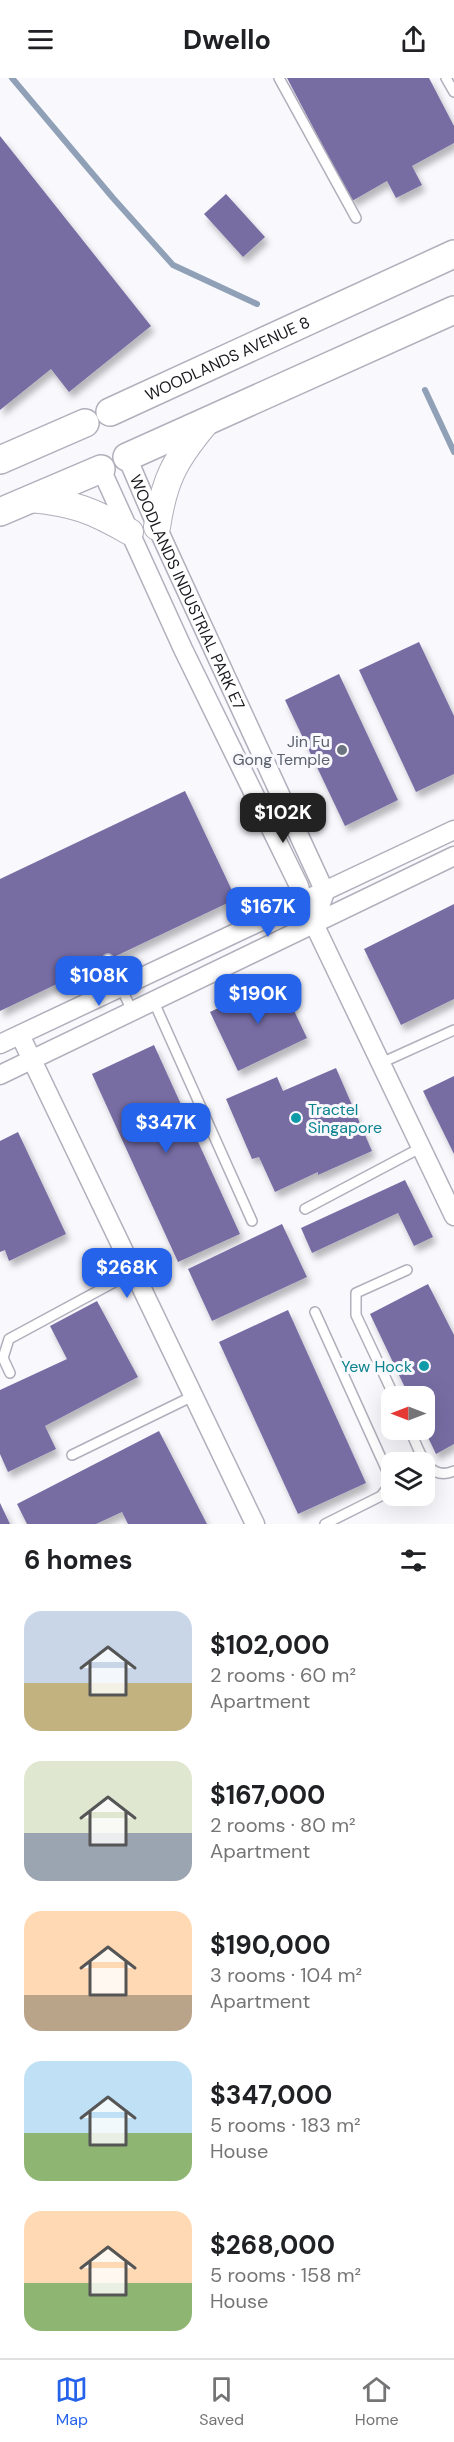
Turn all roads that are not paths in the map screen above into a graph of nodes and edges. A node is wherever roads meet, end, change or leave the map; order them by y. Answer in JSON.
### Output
{"nodes":[{"id":1,"x":279,"y":78,"type":"edge"},
{"id":2,"x":446,"y":78,"type":"edge"},
{"id":3,"x":454,"y":92,"type":"edge"},
{"id":4,"x":356,"y":218,"type":"dead end"},
{"id":5,"x":454,"y":254,"type":"edge"},
{"id":6,"x":454,"y":310,"type":"edge"},
{"id":7,"x":110,"y":412,"type":"joint"},
{"id":8,"x":85,"y":423,"type":"joint"},
{"id":9,"x":204,"y":425,"type":"junction"},
{"id":10,"x":128,"y":458,"type":"junction"},
{"id":11,"x":0,"y":460,"type":"edge"},
{"id":12,"x":101,"y":469,"type":"junction"},
{"id":13,"x":30,"y":499,"type":"junction"},
{"id":14,"x":0,"y":512,"type":"edge"},
{"id":15,"x":157,"y":527,"type":"junction"},
{"id":16,"x":130,"y":532,"type":"junction"},
{"id":17,"x":454,"y":830,"type":"edge"},
{"id":18,"x":454,"y":855,"type":"edge"},
{"id":19,"x":325,"y":892,"type":"junction"},
{"id":20,"x":303,"y":901,"type":"junction"},
{"id":21,"x":314,"y":923,"type":"junction"},
{"id":22,"x":108,"y":959,"type":"dead end"},
{"id":23,"x":121,"y":987,"type":"junction"},
{"id":24,"x":153,"y":1000,"type":"junction"},
{"id":25,"x":132,"y":1011,"type":"junction"},
{"id":26,"x":454,"y":1030,"type":"edge"},
{"id":27,"x":20,"y":1035,"type":"junction"},
{"id":28,"x":0,"y":1044,"type":"edge"},
{"id":29,"x":31,"y":1060,"type":"junction"},
{"id":30,"x":381,"y":1063,"type":"junction"},
{"id":31,"x":0,"y":1075,"type":"edge"},
{"id":32,"x":422,"y":1147,"type":"junction"},
{"id":33,"x":450,"y":1197,"type":"edge"},
{"id":34,"x":305,"y":1209,"type":"dead end"},
{"id":35,"x":454,"y":1216,"type":"edge"},
{"id":36,"x":252,"y":1221,"type":"dead end"},
{"id":37,"x":408,"y":1270,"type":"dead end"},
{"id":38,"x":133,"y":1272,"type":"junction"},
{"id":39,"x":315,"y":1312,"type":"dead end"},
{"id":40,"x":10,"y":1372,"type":"dead end"},
{"id":41,"x":389,"y":1386,"type":"edge"},
{"id":42,"x":193,"y":1396,"type":"junction"},
{"id":43,"x":415,"y":1440,"type":"edge"},
{"id":44,"x":72,"y":1455,"type":"dead end"},
{"id":45,"x":454,"y":1471,"type":"edge"},
{"id":46,"x":255,"y":1524,"type":"edge"},
{"id":47,"x":325,"y":1524,"type":"edge"}],
"edges":[{"from":1,"to":4,"type":"lane"},
{"from":2,"to":3,"type":"lane"},
{"from":5,"to":7,"type":"main road","name":"WOODLANDS AVENUE 8"},
{"from":6,"to":9,"type":"main road"},
{"from":7,"to":8,"type":"main road","name":"WOODLANDS AVENUE 8"},
{"from":8,"to":11,"type":"main road","name":"WOODLANDS AVENUE 8"},
{"from":9,"to":10,"type":"main road"},
{"from":9,"to":15,"type":"main road"},
{"from":10,"to":12,"type":"main road"},
{"from":10,"to":15,"type":"street","name":"WOODLANDS INDUSTRIAL PARK E7"},
{"from":12,"to":13,"type":"main road"},
{"from":12,"to":16,"type":"street","name":"WOODLANDS INDUSTRIAL PARK E7"},
{"from":13,"to":14,"type":"main road"},
{"from":13,"to":16,"type":"main road"},
{"from":15,"to":19,"type":"street","name":"WOODLANDS INDUSTRIAL PARK E7"},
{"from":16,"to":20,"type":"street","name":"WOODLANDS INDUSTRIAL PARK E7"},
{"from":17,"to":19,"type":"street"},
{"from":18,"to":21,"type":"street"},
{"from":19,"to":20,"type":"street"},
{"from":19,"to":21,"type":"street"},
{"from":20,"to":21,"type":"street","name":"WOODLANDS INDUSTRIAL PARK E7"},
{"from":20,"to":23,"type":"street"},
{"from":21,"to":24,"type":"street"},
{"from":21,"to":30,"type":"street","name":"WOODLANDS INDUSTRIAL PARK E7"},
{"from":22,"to":23,"type":"lane"},
{"from":23,"to":25,"type":"lane"},
{"from":23,"to":27,"type":"street"},
{"from":24,"to":25,"type":"street"},
{"from":24,"to":36,"type":"lane"},
{"from":25,"to":29,"type":"street"},
{"from":26,"to":30,"type":"lane"},
{"from":27,"to":28,"type":"street"},
{"from":27,"to":29,"type":"street"},
{"from":29,"to":31,"type":"street"},
{"from":29,"to":38,"type":"street"},
{"from":30,"to":32,"type":"street","name":"WOODLANDS INDUSTRIAL PARK E7"},
{"from":32,"to":33,"type":"street","name":"WOODLANDS INDUSTRIAL PARK E7"},
{"from":32,"to":34,"type":"lane"},
{"from":33,"to":35,"type":"street","name":"WOODLANDS INDUSTRIAL PARK E7"},
{"from":37,"to":41,"type":"lane"},
{"from":38,"to":40,"type":"lane"},
{"from":38,"to":42,"type":"street"},
{"from":39,"to":47,"type":"lane"},
{"from":42,"to":44,"type":"lane"},
{"from":42,"to":46,"type":"street"},
{"from":43,"to":45,"type":"lane"}]}
